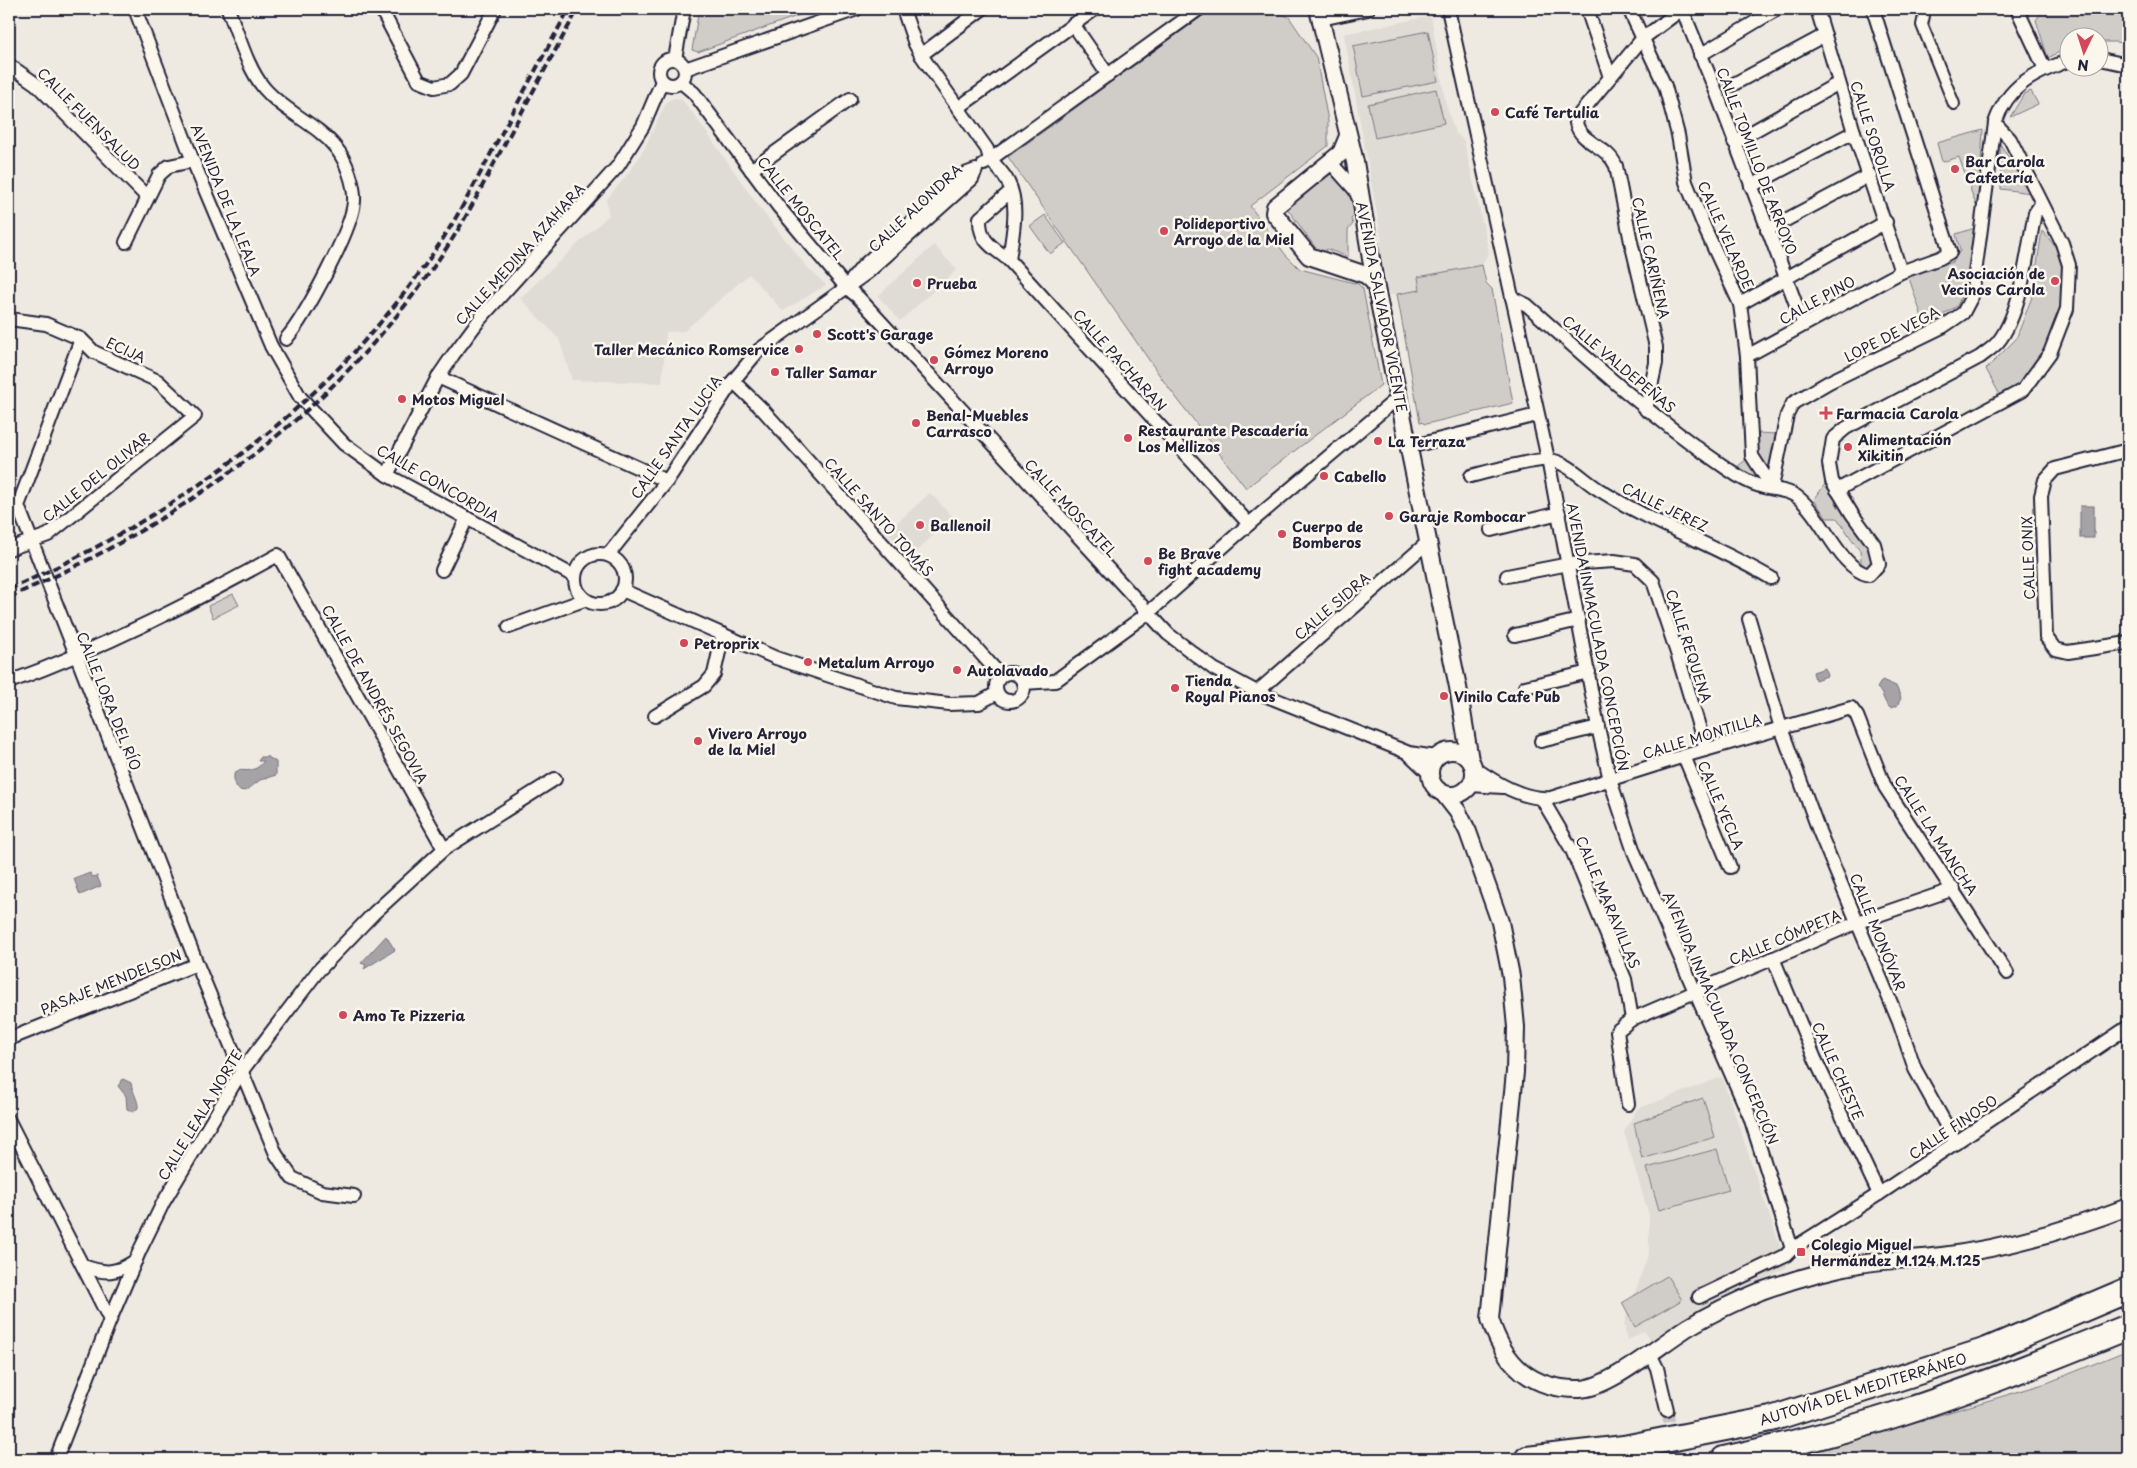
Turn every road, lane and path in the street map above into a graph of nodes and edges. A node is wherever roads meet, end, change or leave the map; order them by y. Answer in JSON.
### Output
{"nodes":[{"id":1,"x":138,"y":9,"type":"edge"},
{"id":2,"x":228,"y":9,"type":"edge"},
{"id":3,"x":381,"y":9,"type":"edge"},
{"id":4,"x":495,"y":9,"type":"edge"},
{"id":5,"x":684,"y":9,"type":"edge"},
{"id":6,"x":857,"y":9,"type":"edge"},
{"id":7,"x":903,"y":9,"type":"edge"},
{"id":8,"x":982,"y":9,"type":"edge"},
{"id":9,"x":1094,"y":9,"type":"edge"},
{"id":10,"x":1199,"y":9,"type":"edge"},
{"id":11,"x":1368,"y":9,"type":"edge"},
{"id":12,"x":1448,"y":9,"type":"edge"},
{"id":13,"x":1588,"y":9,"type":"edge"},
{"id":14,"x":1630,"y":9,"type":"edge"},
{"id":15,"x":1682,"y":9,"type":"edge"},
{"id":16,"x":1777,"y":9,"type":"edge"},
{"id":17,"x":1816,"y":9,"type":"edge"},
{"id":18,"x":1872,"y":9,"type":"edge"},
{"id":19,"x":1921,"y":9,"type":"edge"},
{"id":20,"x":2017,"y":9,"type":"edge"},
{"id":21,"x":1320,"y":14,"type":"edge"},
{"id":22,"x":1073,"y":24,"type":"junction"},
{"id":23,"x":1825,"y":36,"type":"junction"},
{"id":24,"x":1642,"y":40,"type":"junction"},
{"id":25,"x":921,"y":55,"type":"junction"},
{"id":26,"x":1700,"y":55,"type":"junction"},
{"id":27,"x":675,"y":59,"type":"junction"},
{"id":28,"x":2110,"y":61,"type":"edge"},
{"id":29,"x":2060,"y":64,"type":"edge"},
{"id":30,"x":9,"y":65,"type":"edge"},
{"id":31,"x":2128,"y":65,"type":"edge"},
{"id":32,"x":2045,"y":69,"type":"junction"},
{"id":33,"x":685,"y":70,"type":"junction"},
{"id":34,"x":1108,"y":75,"type":"junction"},
{"id":35,"x":1610,"y":78,"type":"junction"},
{"id":36,"x":662,"y":81,"type":"junction"},
{"id":37,"x":681,"y":82,"type":"junction"},
{"id":38,"x":1839,"y":82,"type":"junction"},
{"id":39,"x":1732,"y":85,"type":"dead end"},
{"id":40,"x":850,"y":99,"type":"dead end"},
{"id":41,"x":1954,"y":104,"type":"dead end"},
{"id":42,"x":958,"y":108,"type":"junction"},
{"id":43,"x":1995,"y":123,"type":"junction"},
{"id":44,"x":1854,"y":132,"type":"junction"},
{"id":45,"x":1348,"y":136,"type":"junction"},
{"id":46,"x":1734,"y":142,"type":"junction"},
{"id":47,"x":989,"y":160,"type":"junction"},
{"id":48,"x":193,"y":161,"type":"junction"},
{"id":49,"x":1331,"y":163,"type":"junction"},
{"id":50,"x":751,"y":170,"type":"junction"},
{"id":51,"x":1870,"y":175,"type":"junction"},
{"id":52,"x":1750,"y":186,"type":"junction"},
{"id":53,"x":1011,"y":191,"type":"junction"},
{"id":54,"x":147,"y":197,"type":"junction"},
{"id":55,"x":1361,"y":203,"type":"junction"},
{"id":56,"x":2041,"y":204,"type":"junction"},
{"id":57,"x":1886,"y":222,"type":"junction"},
{"id":58,"x":1767,"y":230,"type":"junction"},
{"id":59,"x":126,"y":242,"type":"dead end"},
{"id":60,"x":1009,"y":260,"type":"junction"},
{"id":61,"x":1901,"y":272,"type":"junction"},
{"id":62,"x":1785,"y":278,"type":"junction"},
{"id":63,"x":1375,"y":283,"type":"junction"},
{"id":64,"x":846,"y":287,"type":"junction"},
{"id":65,"x":1512,"y":298,"type":"junction"},
{"id":66,"x":1740,"y":304,"type":"junction"},
{"id":67,"x":9,"y":319,"type":"edge"},
{"id":68,"x":1804,"y":324,"type":"junction"},
{"id":69,"x":81,"y":339,"type":"junction"},
{"id":70,"x":286,"y":339,"type":"dead end"},
{"id":71,"x":1748,"y":356,"type":"junction"},
{"id":72,"x":438,"y":377,"type":"junction"},
{"id":73,"x":733,"y":381,"type":"junction"},
{"id":74,"x":1400,"y":396,"type":"junction"},
{"id":75,"x":300,"y":397,"type":"joint"},
{"id":76,"x":1646,"y":410,"type":"junction"},
{"id":77,"x":1537,"y":415,"type":"junction"},
{"id":78,"x":195,"y":416,"type":"joint"},
{"id":79,"x":1410,"y":447,"type":"junction"},
{"id":80,"x":2128,"y":450,"type":"edge"},
{"id":81,"x":1548,"y":459,"type":"junction"},
{"id":82,"x":387,"y":475,"type":"junction"},
{"id":83,"x":1471,"y":476,"type":"dead end"},
{"id":84,"x":666,"y":482,"type":"junction"},
{"id":85,"x":1772,"y":487,"type":"junction"},
{"id":86,"x":1838,"y":490,"type":"junction"},
{"id":87,"x":1559,"y":513,"type":"junction"},
{"id":88,"x":467,"y":518,"type":"junction"},
{"id":89,"x":1249,"y":524,"type":"junction"},
{"id":90,"x":1491,"y":530,"type":"dead end"},
{"id":91,"x":32,"y":543,"type":"junction"},
{"id":92,"x":1427,"y":544,"type":"junction"},
{"id":93,"x":9,"y":549,"type":"edge"},
{"id":94,"x":608,"y":556,"type":"junction"},
{"id":95,"x":1569,"y":564,"type":"junction"},
{"id":96,"x":442,"y":570,"type":"dead end"},
{"id":97,"x":574,"y":576,"type":"junction"},
{"id":98,"x":1507,"y":576,"type":"dead end"},
{"id":99,"x":1771,"y":578,"type":"dead end"},
{"id":100,"x":622,"y":590,"type":"junction"},
{"id":101,"x":584,"y":600,"type":"junction"},
{"id":102,"x":1148,"y":613,"type":"junction"},
{"id":103,"x":1749,"y":619,"type":"dead end"},
{"id":104,"x":1579,"y":620,"type":"junction"},
{"id":105,"x":509,"y":627,"type":"dead end"},
{"id":106,"x":723,"y":634,"type":"junction"},
{"id":107,"x":1515,"y":634,"type":"dead end"},
{"id":108,"x":2128,"y":643,"type":"edge"},
{"id":109,"x":75,"y":656,"type":"junction"},
{"id":110,"x":1588,"y":672,"type":"junction"},
{"id":111,"x":1001,"y":676,"type":"junction"},
{"id":112,"x":9,"y":682,"type":"edge"},
{"id":113,"x":1024,"y":683,"type":"junction"},
{"id":114,"x":1525,"y":687,"type":"dead end"},
{"id":115,"x":1257,"y":692,"type":"junction"},
{"id":116,"x":997,"y":693,"type":"junction"},
{"id":117,"x":1851,"y":708,"type":"joint"},
{"id":118,"x":655,"y":716,"type":"dead end"},
{"id":119,"x":1462,"y":725,"type":"junction"},
{"id":120,"x":1598,"y":727,"type":"junction"},
{"id":121,"x":1781,"y":728,"type":"junction"},
{"id":122,"x":1541,"y":741,"type":"dead end"},
{"id":123,"x":1706,"y":750,"type":"junction"},
{"id":124,"x":1408,"y":753,"type":"junction"},
{"id":125,"x":1442,"y":754,"type":"junction"},
{"id":126,"x":1684,"y":756,"type":"junction"},
{"id":127,"x":1471,"y":764,"type":"junction"},
{"id":128,"x":1430,"y":774,"type":"junction"},
{"id":129,"x":555,"y":779,"type":"dead end"},
{"id":130,"x":1610,"y":780,"type":"junction"},
{"id":131,"x":1469,"y":787,"type":"junction"},
{"id":132,"x":1505,"y":787,"type":"junction"},
{"id":133,"x":1444,"y":794,"type":"junction"},
{"id":134,"x":1542,"y":799,"type":"junction"},
{"id":135,"x":1473,"y":846,"type":"junction"},
{"id":136,"x":444,"y":849,"type":"junction"},
{"id":137,"x":1730,"y":867,"type":"dead end"},
{"id":138,"x":1954,"y":889,"type":"junction"},
{"id":139,"x":1858,"y":922,"type":"junction"},
{"id":140,"x":1773,"y":958,"type":"junction"},
{"id":141,"x":197,"y":964,"type":"junction"},
{"id":142,"x":2006,"y":973,"type":"dead end"},
{"id":143,"x":1697,"y":991,"type":"junction"},
{"id":144,"x":1632,"y":1018,"type":"junction"},
{"id":145,"x":2128,"y":1027,"type":"edge"},
{"id":146,"x":9,"y":1039,"type":"edge"},
{"id":147,"x":240,"y":1072,"type":"junction"},
{"id":148,"x":1628,"y":1104,"type":"dead end"},
{"id":149,"x":9,"y":1121,"type":"edge"},
{"id":150,"x":1956,"y":1143,"type":"junction"},
{"id":151,"x":1879,"y":1194,"type":"junction"},
{"id":152,"x":354,"y":1196,"type":"dead end"},
{"id":153,"x":2128,"y":1208,"type":"edge"},
{"id":154,"x":1789,"y":1252,"type":"junction"},
{"id":155,"x":136,"y":1260,"type":"junction"},
{"id":156,"x":82,"y":1266,"type":"junction"},
{"id":157,"x":2128,"y":1290,"type":"edge"},
{"id":158,"x":1699,"y":1297,"type":"dead end"},
{"id":159,"x":110,"y":1320,"type":"junction"},
{"id":160,"x":2128,"y":1327,"type":"edge"},
{"id":161,"x":1650,"y":1352,"type":"junction"},
{"id":162,"x":1667,"y":1410,"type":"tunnel mouth"},
{"id":163,"x":61,"y":1446,"type":"junction"},
{"id":164,"x":45,"y":1459,"type":"edge"},
{"id":165,"x":56,"y":1459,"type":"edge"},
{"id":166,"x":1527,"y":1459,"type":"edge"},
{"id":167,"x":1724,"y":1459,"type":"edge"}],
"edges":[{"from":1,"to":48,"type":"street","name":"AVENIDA DE LA LEALA"},
{"from":2,"to":70,"type":"street"},
{"from":3,"to":4,"type":"street"},
{"from":5,"to":27,"type":"street"},
{"from":6,"to":33,"type":"street"},
{"from":7,"to":25,"type":"street"},
{"from":8,"to":25,"type":"street"},
{"from":9,"to":22,"type":"street"},
{"from":10,"to":34,"type":"street","name":"CALLE ALONDRA"},
{"from":11,"to":21,"type":"street"},
{"from":12,"to":65,"type":"street","name":"AVENIDA INMACULADA CONCEPCIÓN"},
{"from":13,"to":35,"type":"street"},
{"from":14,"to":24,"type":"street","name":"CALLE VELARDE"},
{"from":15,"to":24,"type":"street"},
{"from":15,"to":26,"type":"street","name":"CALLE TOMILLO DE ARROYO"},
{"from":16,"to":26,"type":"street"},
{"from":17,"to":23,"type":"street","name":"CALLE SOROLLA"},
{"from":18,"to":61,"type":"street","name":"CALLE PINO"},
{"from":19,"to":41,"type":"street"},
{"from":20,"to":32,"type":"street"},
{"from":21,"to":45,"type":"street","name":"AVENIDA SALVADOR VICENTE"},
{"from":22,"to":34,"type":"street"},
{"from":22,"to":42,"type":"street"},
{"from":23,"to":38,"type":"street","name":"CALLE SOROLLA"},
{"from":23,"to":39,"type":"street"},
{"from":24,"to":35,"type":"street"},
{"from":24,"to":66,"type":"street","name":"CALLE VELARDE"},
{"from":25,"to":42,"type":"street"},
{"from":26,"to":46,"type":"street","name":"CALLE TOMILLO DE ARROYO"},
{"from":27,"to":33,"type":"street"},
{"from":27,"to":36,"type":"street"},
{"from":28,"to":31,"type":"street"},
{"from":29,"to":32,"type":"street","name":"LOPE DE VEGA"},
{"from":30,"to":54,"type":"street","name":"CALLE FUENSALUD"},
{"from":32,"to":43,"type":"street","name":"LOPE DE VEGA"},
{"from":33,"to":37,"type":"street"},
{"from":34,"to":47,"type":"street","name":"CALLE ALONDRA"},
{"from":35,"to":76,"type":"street","name":"CALLE CARIÑENA"},
{"from":36,"to":37,"type":"street"},
{"from":36,"to":72,"type":"street","name":"CALLE MEDINA AZAHARA"},
{"from":37,"to":50,"type":"street","name":"CALLE MOSCATEL"},
{"from":38,"to":44,"type":"street","name":"CALLE SOROLLA"},
{"from":38,"to":46,"type":"street"},
{"from":40,"to":50,"type":"street"},
{"from":42,"to":47,"type":"street"},
{"from":43,"to":56,"type":"street"},
{"from":43,"to":85,"type":"street","name":"LOPE DE VEGA"},
{"from":44,"to":51,"type":"street","name":"CALLE SOROLLA"},
{"from":44,"to":52,"type":"street"},
{"from":45,"to":49,"type":"street"},
{"from":45,"to":55,"type":"street","name":"AVENIDA SALVADOR VICENTE"},
{"from":46,"to":52,"type":"street","name":"CALLE TOMILLO DE ARROYO"},
{"from":47,"to":53,"type":"street"},
{"from":47,"to":64,"type":"street","name":"CALLE ALONDRA"},
{"from":48,"to":54,"type":"street"},
{"from":48,"to":75,"type":"street","name":"AVENIDA DE LA LEALA"},
{"from":49,"to":55,"type":"street"},
{"from":49,"to":63,"type":"street"},
{"from":50,"to":64,"type":"street","name":"CALLE MOSCATEL"},
{"from":51,"to":57,"type":"street","name":"CALLE SOROLLA"},
{"from":51,"to":58,"type":"street"},
{"from":52,"to":58,"type":"street","name":"CALLE TOMILLO DE ARROYO"},
{"from":53,"to":60,"type":"street"},
{"from":53,"to":60,"type":"street","name":"CALLE PACHARAN"},
{"from":54,"to":59,"type":"street"},
{"from":55,"to":63,"type":"street","name":"AVENIDA SALVADOR VICENTE"},
{"from":56,"to":86,"type":"street"},
{"from":56,"to":86,"type":"street"},
{"from":57,"to":61,"type":"street","name":"CALLE SOROLLA"},
{"from":57,"to":62,"type":"street"},
{"from":58,"to":62,"type":"street","name":"CALLE TOMILLO DE ARROYO"},
{"from":60,"to":89,"type":"street","name":"CALLE PACHARAN"},
{"from":61,"to":68,"type":"street","name":"CALLE PINO"},
{"from":62,"to":66,"type":"street"},
{"from":62,"to":68,"type":"street","name":"CALLE TOMILLO DE ARROYO"},
{"from":63,"to":74,"type":"street","name":"AVENIDA SALVADOR VICENTE"},
{"from":64,"to":73,"type":"street","name":"CALLE SANTA LUCIA"},
{"from":64,"to":102,"type":"street","name":"CALLE MOSCATEL"},
{"from":65,"to":76,"type":"street","name":"CALLE VALDEPEÑAS"},
{"from":65,"to":77,"type":"street","name":"AVENIDA INMACULADA CONCEPCIÓN"},
{"from":66,"to":71,"type":"street","name":"CALLE VELARDE"},
{"from":67,"to":69,"type":"street","name":"ECIJA"},
{"from":68,"to":71,"type":"street","name":"CALLE PINO"},
{"from":69,"to":78,"type":"street","name":"ECIJA"},
{"from":69,"to":91,"type":"street","name":"CALLE LORA DEL RÍO"},
{"from":71,"to":85,"type":"street"},
{"from":72,"to":82,"type":"street","name":"CALLE MEDINA AZAHARA"},
{"from":72,"to":84,"type":"street"},
{"from":73,"to":84,"type":"street","name":"CALLE SANTA LUCIA"},
{"from":73,"to":111,"type":"street","name":"CALLE SANTO TOMÁS"},
{"from":74,"to":79,"type":"street","name":"AVENIDA SALVADOR VICENTE"},
{"from":74,"to":89,"type":"street"},
{"from":75,"to":82,"type":"street","name":"CALLE CONCORDIA"},
{"from":76,"to":85,"type":"street","name":"CALLE VALDEPEÑAS"},
{"from":77,"to":79,"type":"street"},
{"from":77,"to":81,"type":"street","name":"AVENIDA INMACULADA CONCEPCIÓN"},
{"from":78,"to":91,"type":"street","name":"CALLE DEL OLIVAR"},
{"from":79,"to":92,"type":"street","name":"AVENIDA SALVADOR VICENTE"},
{"from":80,"to":108,"type":"street","name":"CALLE ONIX"},
{"from":81,"to":83,"type":"street"},
{"from":81,"to":87,"type":"street","name":"AVENIDA INMACULADA CONCEPCIÓN"},
{"from":81,"to":99,"type":"street","name":"CALLE JEREZ"},
{"from":82,"to":88,"type":"street","name":"CALLE CONCORDIA"},
{"from":84,"to":94,"type":"street","name":"CALLE SANTA LUCIA"},
{"from":85,"to":86,"type":"street","name":"CALLE VALDEPEÑAS"},
{"from":87,"to":90,"type":"street"},
{"from":87,"to":95,"type":"street","name":"AVENIDA INMACULADA CONCEPCIÓN"},
{"from":88,"to":96,"type":"street"},
{"from":88,"to":97,"type":"street","name":"CALLE CONCORDIA"},
{"from":89,"to":102,"type":"street"},
{"from":91,"to":93,"type":"street","name":"CALLE DEL OLIVAR"},
{"from":91,"to":109,"type":"street","name":"CALLE LORA DEL RÍO"},
{"from":92,"to":115,"type":"street","name":"CALLE SIDRA"},
{"from":92,"to":119,"type":"street","name":"AVENIDA SALVADOR VICENTE"},
{"from":94,"to":97,"type":"street"},
{"from":94,"to":100,"type":"street"},
{"from":95,"to":98,"type":"street","name":"CALLE REQUENA"},
{"from":95,"to":104,"type":"street","name":"AVENIDA INMACULADA CONCEPCIÓN"},
{"from":95,"to":123,"type":"street","name":"CALLE REQUENA"},
{"from":97,"to":101,"type":"street"},
{"from":100,"to":101,"type":"street"},
{"from":100,"to":106,"type":"street"},
{"from":101,"to":105,"type":"street"},
{"from":102,"to":113,"type":"street"},
{"from":102,"to":115,"type":"street","name":"CALLE MOSCATEL"},
{"from":103,"to":121,"type":"street","name":"CALLE MONÓVAR"},
{"from":104,"to":107,"type":"street"},
{"from":104,"to":110,"type":"street","name":"AVENIDA INMACULADA CONCEPCIÓN"},
{"from":106,"to":116,"type":"street"},
{"from":106,"to":118,"type":"street"},
{"from":109,"to":112,"type":"street"},
{"from":109,"to":136,"type":"street","name":"CALLE DE ANDRÉS SEGOVIA"},
{"from":109,"to":141,"type":"street","name":"CALLE LORA DEL RÍO"},
{"from":110,"to":114,"type":"street"},
{"from":110,"to":120,"type":"street","name":"AVENIDA INMACULADA CONCEPCIÓN"},
{"from":111,"to":113,"type":"street"},
{"from":111,"to":116,"type":"street"},
{"from":113,"to":116,"type":"street"},
{"from":115,"to":124,"type":"street","name":"CALLE MOSCATEL"},
{"from":117,"to":121,"type":"street","name":"CALLE MONTILLA"},
{"from":117,"to":138,"type":"street","name":"CALLE LA MANCHA"},
{"from":119,"to":125,"type":"street"},
{"from":119,"to":127,"type":"street","name":"AVENIDA SALVADOR VICENTE"},
{"from":120,"to":122,"type":"street"},
{"from":120,"to":130,"type":"street","name":"AVENIDA INMACULADA CONCEPCIÓN"},
{"from":121,"to":123,"type":"street","name":"CALLE MONTILLA"},
{"from":121,"to":139,"type":"street","name":"CALLE MONÓVAR"},
{"from":123,"to":126,"type":"street","name":"CALLE MONTILLA"},
{"from":124,"to":125,"type":"street","name":"CALLE MOSCATEL"},
{"from":124,"to":128,"type":"street","name":"CALLE MOSCATEL"},
{"from":125,"to":127,"type":"street"},
{"from":125,"to":128,"type":"street"},
{"from":126,"to":130,"type":"street","name":"CALLE MONTILLA"},
{"from":126,"to":137,"type":"street","name":"CALLE YECLA"},
{"from":127,"to":131,"type":"street"},
{"from":127,"to":132,"type":"street","name":"CALLE MONTILLA"},
{"from":128,"to":133,"type":"street"},
{"from":129,"to":136,"type":"street","name":"CALLE LEALA NORTE"},
{"from":130,"to":134,"type":"street","name":"CALLE MONTILLA"},
{"from":130,"to":143,"type":"street","name":"AVENIDA INMACULADA CONCEPCIÓN"},
{"from":131,"to":132,"type":"street","name":"CALLE MONTILLA"},
{"from":131,"to":133,"type":"street"},
{"from":131,"to":135,"type":"street"},
{"from":132,"to":134,"type":"street","name":"CALLE MONTILLA"},
{"from":133,"to":135,"type":"street"},
{"from":134,"to":144,"type":"street","name":"CALLE MARAVILLAS"},
{"from":135,"to":161,"type":"street"},
{"from":136,"to":147,"type":"street","name":"CALLE LEALA NORTE"},
{"from":138,"to":139,"type":"street","name":"CALLE CÓMPETA"},
{"from":138,"to":142,"type":"street","name":"CALLE LA MANCHA"},
{"from":139,"to":140,"type":"street","name":"CALLE CÓMPETA"},
{"from":139,"to":150,"type":"street","name":"CALLE MONÓVAR"},
{"from":140,"to":143,"type":"street","name":"CALLE CÓMPETA"},
{"from":140,"to":151,"type":"street","name":"CALLE CHESTE"},
{"from":141,"to":146,"type":"street","name":"PASAJE MENDELSON"},
{"from":141,"to":147,"type":"street","name":"CALLE LORA DEL RÍO"},
{"from":143,"to":144,"type":"street","name":"CALLE CÓMPETA"},
{"from":143,"to":154,"type":"street","name":"AVENIDA INMACULADA CONCEPCIÓN"},
{"from":144,"to":148,"type":"street"},
{"from":145,"to":150,"type":"street","name":"CALLE FINOSO"},
{"from":147,"to":152,"type":"street","name":"CALLE LORA DEL RÍO"},
{"from":147,"to":155,"type":"street","name":"CALLE LEALA NORTE"},
{"from":149,"to":156,"type":"street"},
{"from":150,"to":151,"type":"street","name":"CALLE FINOSO"},
{"from":151,"to":154,"type":"street","name":"CALLE FINOSO"},
{"from":153,"to":161,"type":"street"},
{"from":154,"to":158,"type":"street","name":"CALLE FINOSO"},
{"from":155,"to":156,"type":"street"},
{"from":155,"to":159,"type":"street","name":"CALLE LEALA NORTE"},
{"from":156,"to":159,"type":"street"},
{"from":157,"to":166,"type":"highway","name":"AUTOVÍA DEL MEDITERRÁNEO"},
{"from":159,"to":163,"type":"street","name":"CALLE LEALA NORTE"},
{"from":160,"to":167,"type":"highway"},
{"from":161,"to":162,"type":"street"},
{"from":163,"to":164,"type":"street"},
{"from":163,"to":165,"type":"street","name":"CALLE LEALA NORTE"}]}
